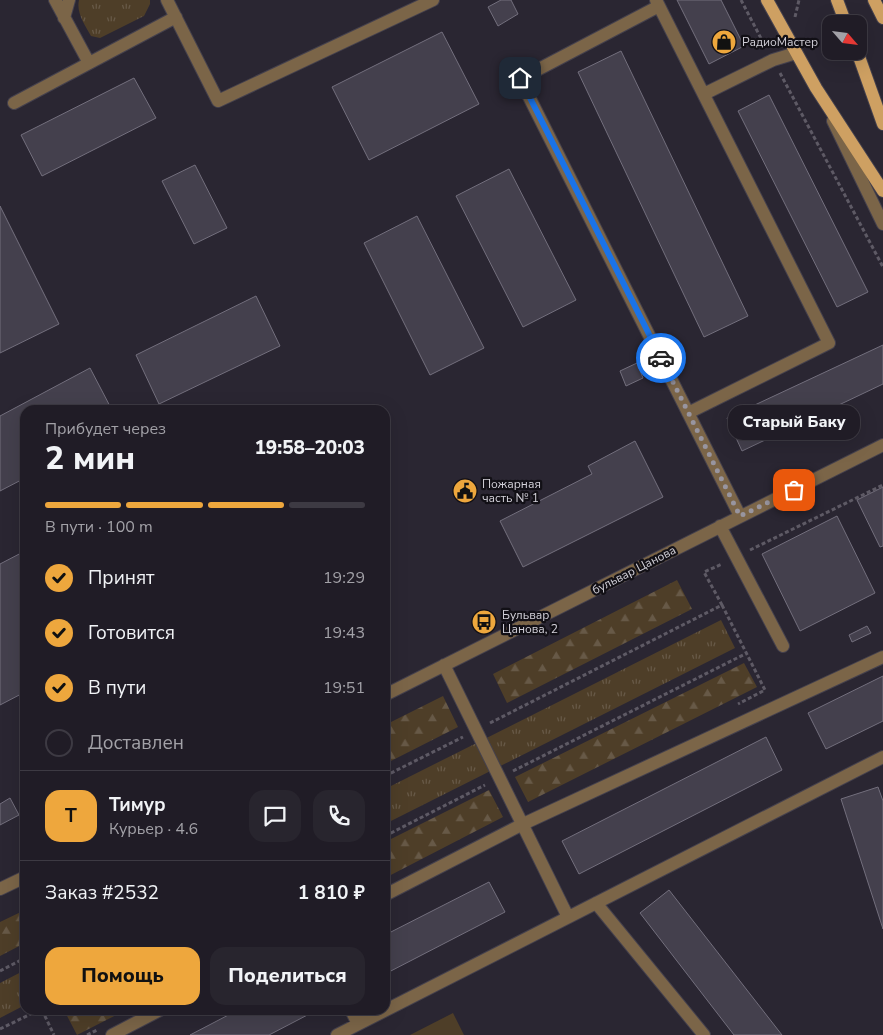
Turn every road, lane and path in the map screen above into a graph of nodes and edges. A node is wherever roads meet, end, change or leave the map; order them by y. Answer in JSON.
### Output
{"nodes":[{"id":1,"x":55,"y":0,"type":"edge"},
{"id":2,"x":69,"y":0,"type":"edge"},
{"id":3,"x":168,"y":0,"type":"edge"},
{"id":4,"x":433,"y":0,"type":"edge"},
{"id":5,"x":741,"y":0,"type":"edge"},
{"id":6,"x":767,"y":0,"type":"edge"},
{"id":7,"x":837,"y":0,"type":"edge"},
{"id":8,"x":874,"y":0,"type":"edge"},
{"id":9,"x":658,"y":3,"type":"edge"},
{"id":10,"x":843,"y":15,"type":"edge"},
{"id":11,"x":64,"y":18,"type":"junction"},
{"id":12,"x":176,"y":18,"type":"junction"},
{"id":13,"x":883,"y":18,"type":"edge"},
{"id":14,"x":796,"y":53,"type":"junction"},
{"id":15,"x":772,"y":60,"type":"junction"},
{"id":16,"x":860,"y":60,"type":"edge"},
{"id":17,"x":89,"y":63,"type":"junction"},
{"id":18,"x":816,"y":88,"type":"junction"},
{"id":19,"x":704,"y":94,"type":"junction"},
{"id":20,"x":14,"y":103,"type":"dead end"},
{"id":21,"x":883,"y":124,"type":"edge"},
{"id":22,"x":883,"y":191,"type":"edge"},
{"id":23,"x":883,"y":224,"type":"edge"},
{"id":24,"x":883,"y":267,"type":"edge"},
{"id":25,"x":688,"y":413,"type":"junction"},
{"id":26,"x":883,"y":446,"type":"edge"},
{"id":27,"x":883,"y":485,"type":"edge"},
{"id":28,"x":740,"y":516,"type":"junction"},
{"id":29,"x":720,"y":526,"type":"junction"},
{"id":30,"x":736,"y":557,"type":"junction"},
{"id":31,"x":722,"y":605,"type":"junction"},
{"id":32,"x":783,"y":646,"type":"dead end"},
{"id":33,"x":747,"y":653,"type":"junction"},
{"id":34,"x":883,"y":657,"type":"edge"},
{"id":35,"x":444,"y":665,"type":"junction"},
{"id":36,"x":765,"y":690,"type":"dead end"},
{"id":37,"x":390,"y":692,"type":"edge"},
{"id":38,"x":476,"y":730,"type":"junction"},
{"id":39,"x":883,"y":757,"type":"edge"},
{"id":40,"x":390,"y":773,"type":"edge"},
{"id":41,"x":499,"y":778,"type":"junction"},
{"id":42,"x":522,"y":825,"type":"junction"},
{"id":43,"x":390,"y":833,"type":"edge"},
{"id":44,"x":20,"y":880,"type":"edge"},
{"id":45,"x":0,"y":890,"type":"edge"},
{"id":46,"x":390,"y":892,"type":"edge"},
{"id":47,"x":596,"y":903,"type":"junction"},
{"id":48,"x":568,"y":918,"type":"junction"},
{"id":49,"x":20,"y":960,"type":"edge"},
{"id":50,"x":0,"y":970,"type":"edge"},
{"id":51,"x":390,"y":1008,"type":"edge"},
{"id":52,"x":29,"y":1015,"type":"edge"},
{"id":53,"x":43,"y":1015,"type":"edge"},
{"id":54,"x":150,"y":1015,"type":"edge"},
{"id":55,"x":354,"y":1015,"type":"edge"},
{"id":56,"x":376,"y":1015,"type":"edge"},
{"id":57,"x":358,"y":1024,"type":"junction"},
{"id":58,"x":0,"y":1029,"type":"edge"},
{"id":59,"x":54,"y":1035,"type":"edge"},
{"id":60,"x":112,"y":1035,"type":"edge"},
{"id":61,"x":336,"y":1035,"type":"edge"},
{"id":62,"x":704,"y":1035,"type":"edge"}],
"edges":[{"from":1,"to":11,"type":"street"},
{"from":2,"to":11,"type":"street"},
{"from":3,"to":12,"type":"street"},
{"from":4,"to":12,"type":"street"},
{"from":5,"to":15,"type":"path"},
{"from":6,"to":14,"type":"main road"},
{"from":7,"to":10,"type":"main road"},
{"from":8,"to":13,"type":"main road"},
{"from":9,"to":19,"type":"street"},
{"from":9,"to":25,"type":"street"},
{"from":11,"to":17,"type":"street"},
{"from":12,"to":17,"type":"street"},
{"from":14,"to":15,"type":"street"},
{"from":14,"to":18,"type":"main road"},
{"from":15,"to":19,"type":"street"},
{"from":15,"to":24,"type":"path"},
{"from":16,"to":21,"type":"main road"},
{"from":17,"to":20,"type":"street"},
{"from":18,"to":22,"type":"main road"},
{"from":18,"to":23,"type":"street"},
{"from":19,"to":25,"type":"street"},
{"from":25,"to":28,"type":"street"},
{"from":26,"to":28,"type":"street","name":"бульвар Цанова"},
{"from":27,"to":30,"type":"path"},
{"from":28,"to":29,"type":"street","name":"бульвар Цанова"},
{"from":29,"to":30,"type":"street"},
{"from":29,"to":35,"type":"street","name":"бульвар Цанова"},
{"from":30,"to":31,"type":"path"},
{"from":30,"to":32,"type":"street"},
{"from":31,"to":33,"type":"path"},
{"from":31,"to":38,"type":"path"},
{"from":33,"to":36,"type":"path"},
{"from":33,"to":41,"type":"path"},
{"from":34,"to":42,"type":"street"},
{"from":35,"to":37,"type":"street","name":"бульвар Цанова"},
{"from":35,"to":38,"type":"street"},
{"from":38,"to":40,"type":"path"},
{"from":38,"to":41,"type":"street"},
{"from":39,"to":47,"type":"street"},
{"from":41,"to":42,"type":"street"},
{"from":41,"to":43,"type":"path"},
{"from":42,"to":46,"type":"street"},
{"from":42,"to":48,"type":"street"},
{"from":44,"to":45,"type":"street"},
{"from":47,"to":48,"type":"street"},
{"from":47,"to":62,"type":"street"},
{"from":48,"to":51,"type":"street"},
{"from":49,"to":50,"type":"path"},
{"from":52,"to":58,"type":"path"},
{"from":53,"to":59,"type":"path"},
{"from":54,"to":60,"type":"street"},
{"from":55,"to":57,"type":"street"},
{"from":56,"to":57,"type":"street"},
{"from":57,"to":61,"type":"street"}]}
